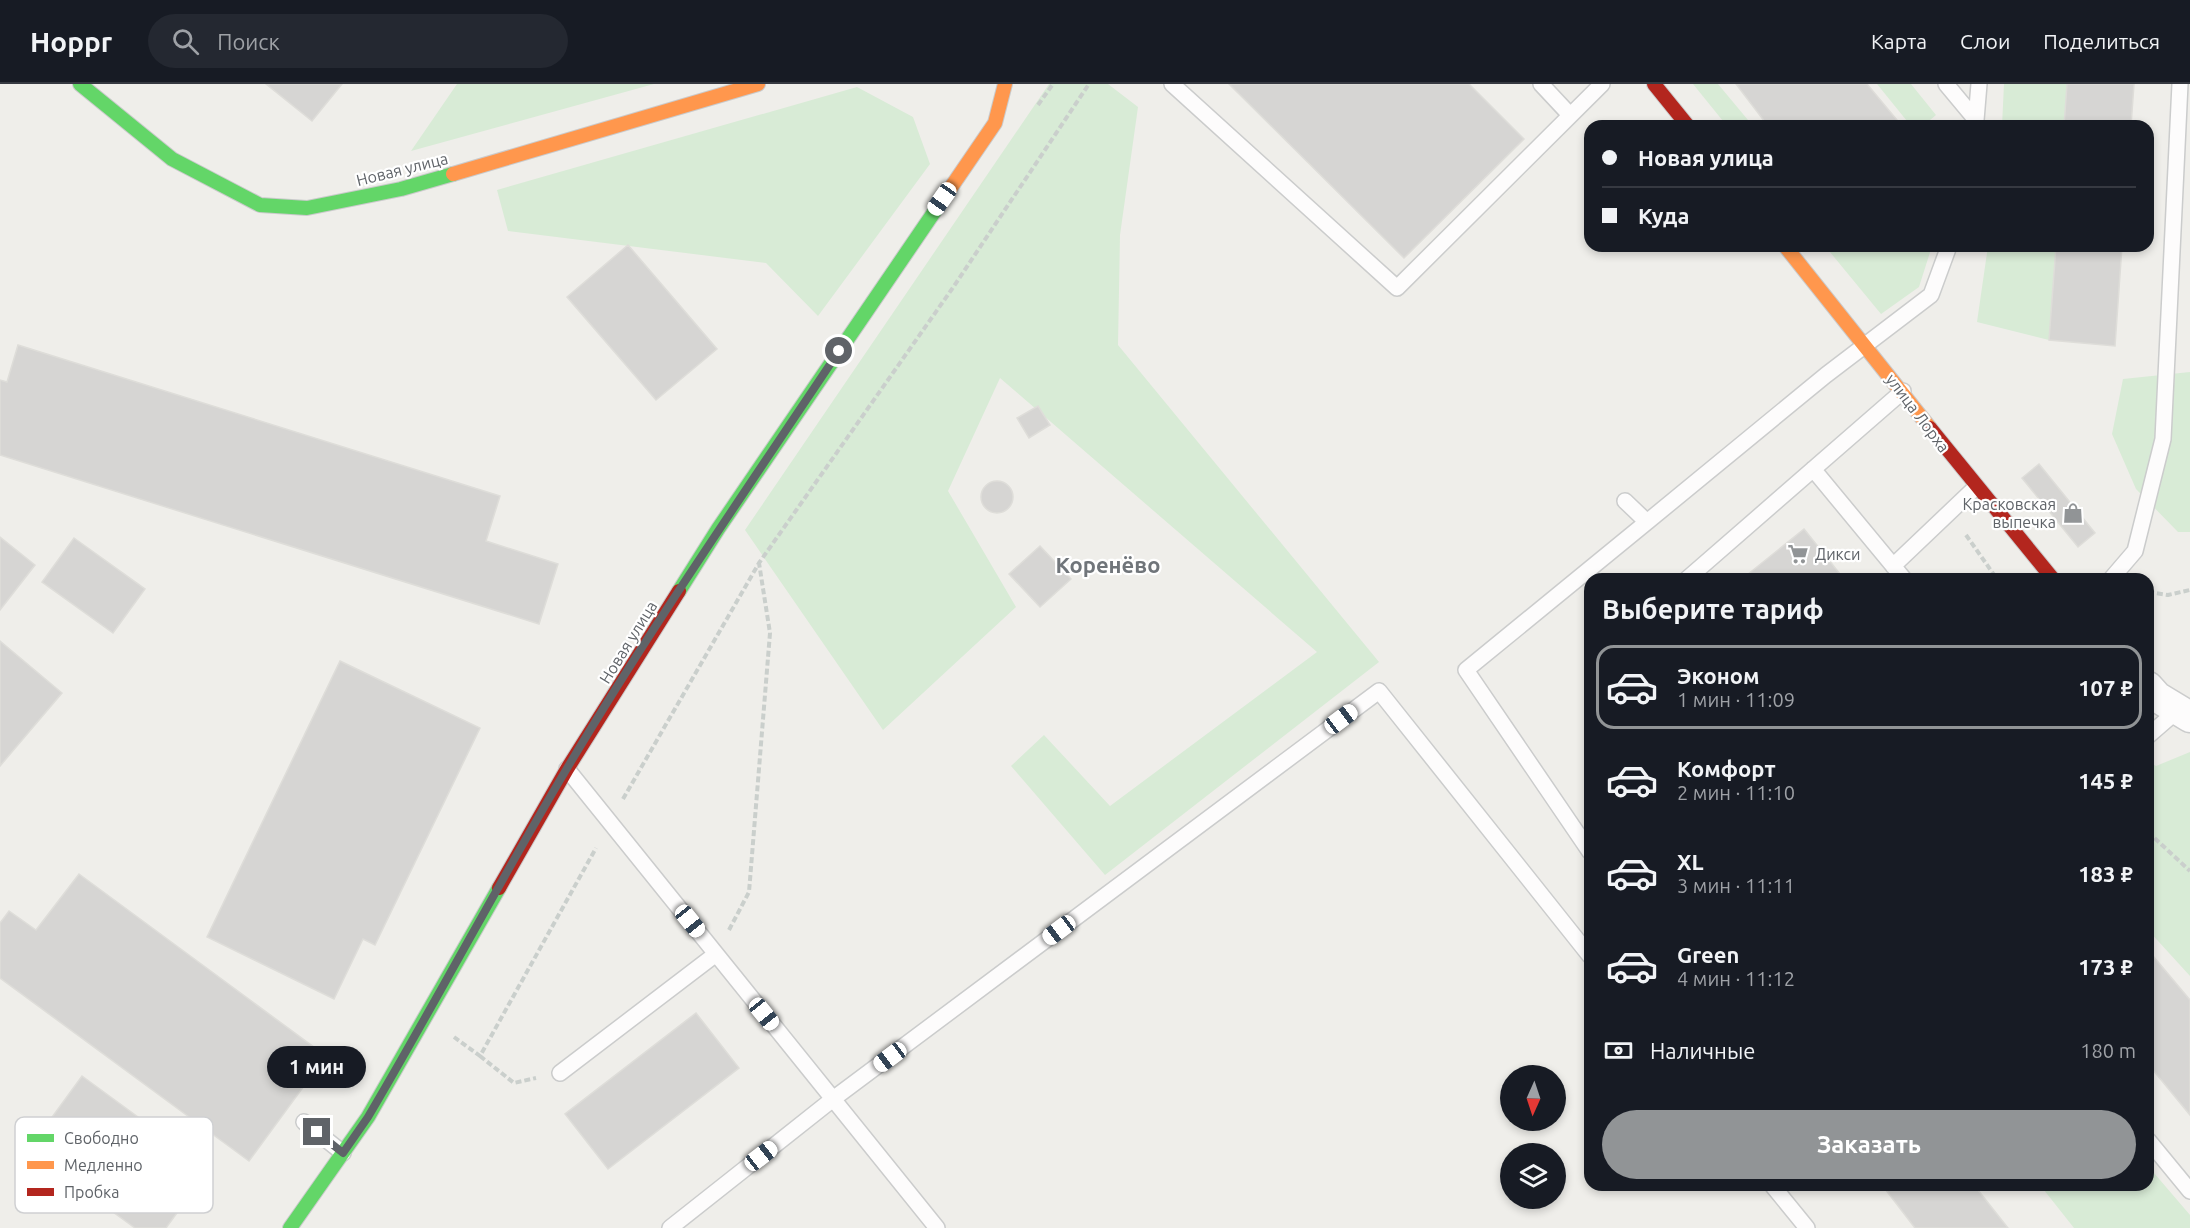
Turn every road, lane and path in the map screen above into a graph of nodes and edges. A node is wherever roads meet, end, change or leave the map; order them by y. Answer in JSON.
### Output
{"nodes":[{"id":1,"x":80,"y":84,"type":"edge"},
{"id":2,"x":758,"y":84,"type":"edge"},
{"id":3,"x":1005,"y":84,"type":"edge"},
{"id":4,"x":1089,"y":84,"type":"edge"},
{"id":5,"x":1172,"y":84,"type":"edge"},
{"id":6,"x":1541,"y":84,"type":"edge"},
{"id":7,"x":1602,"y":84,"type":"edge"},
{"id":8,"x":1654,"y":84,"type":"edge"},
{"id":9,"x":1946,"y":84,"type":"edge"},
{"id":10,"x":1979,"y":84,"type":"edge"},
{"id":11,"x":2180,"y":84,"type":"edge"},
{"id":12,"x":1570,"y":115,"type":"junction"},
{"id":13,"x":1683,"y":120,"type":"edge"},
{"id":14,"x":1974,"y":120,"type":"edge"},
{"id":15,"x":1976,"y":120,"type":"edge"},
{"id":16,"x":1790,"y":252,"type":"edge"},
{"id":17,"x":1947,"y":252,"type":"edge"},
{"id":18,"x":1865,"y":345,"type":"junction"},
{"id":19,"x":1903,"y":391,"type":"junction"},
{"id":20,"x":1813,"y":469,"type":"junction"},
{"id":21,"x":1976,"y":488,"type":"junction"},
{"id":22,"x":1625,"y":501,"type":"dead end"},
{"id":23,"x":1949,"y":512,"type":"junction"},
{"id":24,"x":1647,"y":522,"type":"junction"},
{"id":25,"x":759,"y":562,"type":"junction"},
{"id":26,"x":1893,"y":566,"type":"junction"},
{"id":27,"x":1585,"y":573,"type":"edge"},
{"id":28,"x":1694,"y":573,"type":"edge"},
{"id":29,"x":1899,"y":573,"type":"edge"},
{"id":30,"x":1993,"y":573,"type":"edge"},
{"id":31,"x":2047,"y":573,"type":"edge"},
{"id":32,"x":2116,"y":573,"type":"edge"},
{"id":33,"x":1584,"y":574,"type":"edge"},
{"id":34,"x":2190,"y":590,"type":"edge"},
{"id":35,"x":2154,"y":593,"type":"edge"},
{"id":36,"x":2154,"y":694,"type":"edge"},
{"id":37,"x":2184,"y":713,"type":"edge"},
{"id":38,"x":2154,"y":732,"type":"edge"},
{"id":39,"x":567,"y":769,"type":"junction"},
{"id":40,"x":610,"y":822,"type":"junction"},
{"id":41,"x":2154,"y":838,"type":"edge"},
{"id":42,"x":1584,"y":843,"type":"edge"},
{"id":43,"x":2190,"y":871,"type":"edge"},
{"id":44,"x":1584,"y":948,"type":"edge"},
{"id":45,"x":716,"y":954,"type":"junction"},
{"id":46,"x":427,"y":1018,"type":"junction"},
{"id":47,"x":480,"y":1056,"type":"junction"},
{"id":48,"x":560,"y":1073,"type":"joint"},
{"id":49,"x":833,"y":1099,"type":"junction"},
{"id":50,"x":304,"y":1122,"type":"dead end"},
{"id":51,"x":2154,"y":1147,"type":"edge"},
{"id":52,"x":343,"y":1153,"type":"junction"},
{"id":53,"x":1777,"y":1191,"type":"edge"},
{"id":54,"x":2190,"y":1191,"type":"edge"},
{"id":55,"x":290,"y":1228,"type":"edge"},
{"id":56,"x":670,"y":1228,"type":"edge"},
{"id":57,"x":937,"y":1228,"type":"edge"},
{"id":58,"x":1807,"y":1228,"type":"edge"}],
"edges":[{"from":1,"to":2,"type":"street","name":"Новая улица"},
{"from":3,"to":39,"type":"street","name":"Новая улица"},
{"from":4,"to":25,"type":"path"},
{"from":5,"to":12,"type":"lane"},
{"from":6,"to":12,"type":"lane"},
{"from":7,"to":12,"type":"lane"},
{"from":8,"to":13,"type":"street"},
{"from":9,"to":14,"type":"lane"},
{"from":10,"to":15,"type":"lane"},
{"from":11,"to":32,"type":"lane"},
{"from":16,"to":18,"type":"street","name":"улица Лорха"},
{"from":17,"to":18,"type":"lane"},
{"from":18,"to":19,"type":"street","name":"улица Лорха"},
{"from":18,"to":24,"type":"lane"},
{"from":19,"to":20,"type":"lane"},
{"from":19,"to":21,"type":"street","name":"улица Лорха"},
{"from":20,"to":26,"type":"lane"},
{"from":20,"to":28,"type":"lane"},
{"from":21,"to":23,"type":"lane"},
{"from":21,"to":31,"type":"street","name":"улица Лорха"},
{"from":22,"to":24,"type":"lane"},
{"from":23,"to":26,"type":"lane"},
{"from":23,"to":30,"type":"path"},
{"from":24,"to":27,"type":"lane"},
{"from":25,"to":40,"type":"path"},
{"from":25,"to":45,"type":"path"},
{"from":26,"to":29,"type":"lane"},
{"from":33,"to":42,"type":"lane"},
{"from":34,"to":35,"type":"path"},
{"from":36,"to":37,"type":"street"},
{"from":37,"to":38,"type":"lane"},
{"from":39,"to":40,"type":"lane"},
{"from":39,"to":46,"type":"street","name":"Новая улица"},
{"from":40,"to":45,"type":"lane"},
{"from":40,"to":47,"type":"path"},
{"from":41,"to":43,"type":"path"},
{"from":44,"to":49,"type":"lane"},
{"from":45,"to":48,"type":"lane"},
{"from":45,"to":49,"type":"lane"},
{"from":46,"to":47,"type":"path"},
{"from":46,"to":52,"type":"street","name":"Новая улица"},
{"from":47,"to":48,"type":"path"},
{"from":49,"to":56,"type":"lane"},
{"from":49,"to":57,"type":"lane"},
{"from":50,"to":52,"type":"lane"},
{"from":51,"to":54,"type":"lane"},
{"from":52,"to":55,"type":"street","name":"Новая улица"},
{"from":53,"to":58,"type":"lane"}]}
